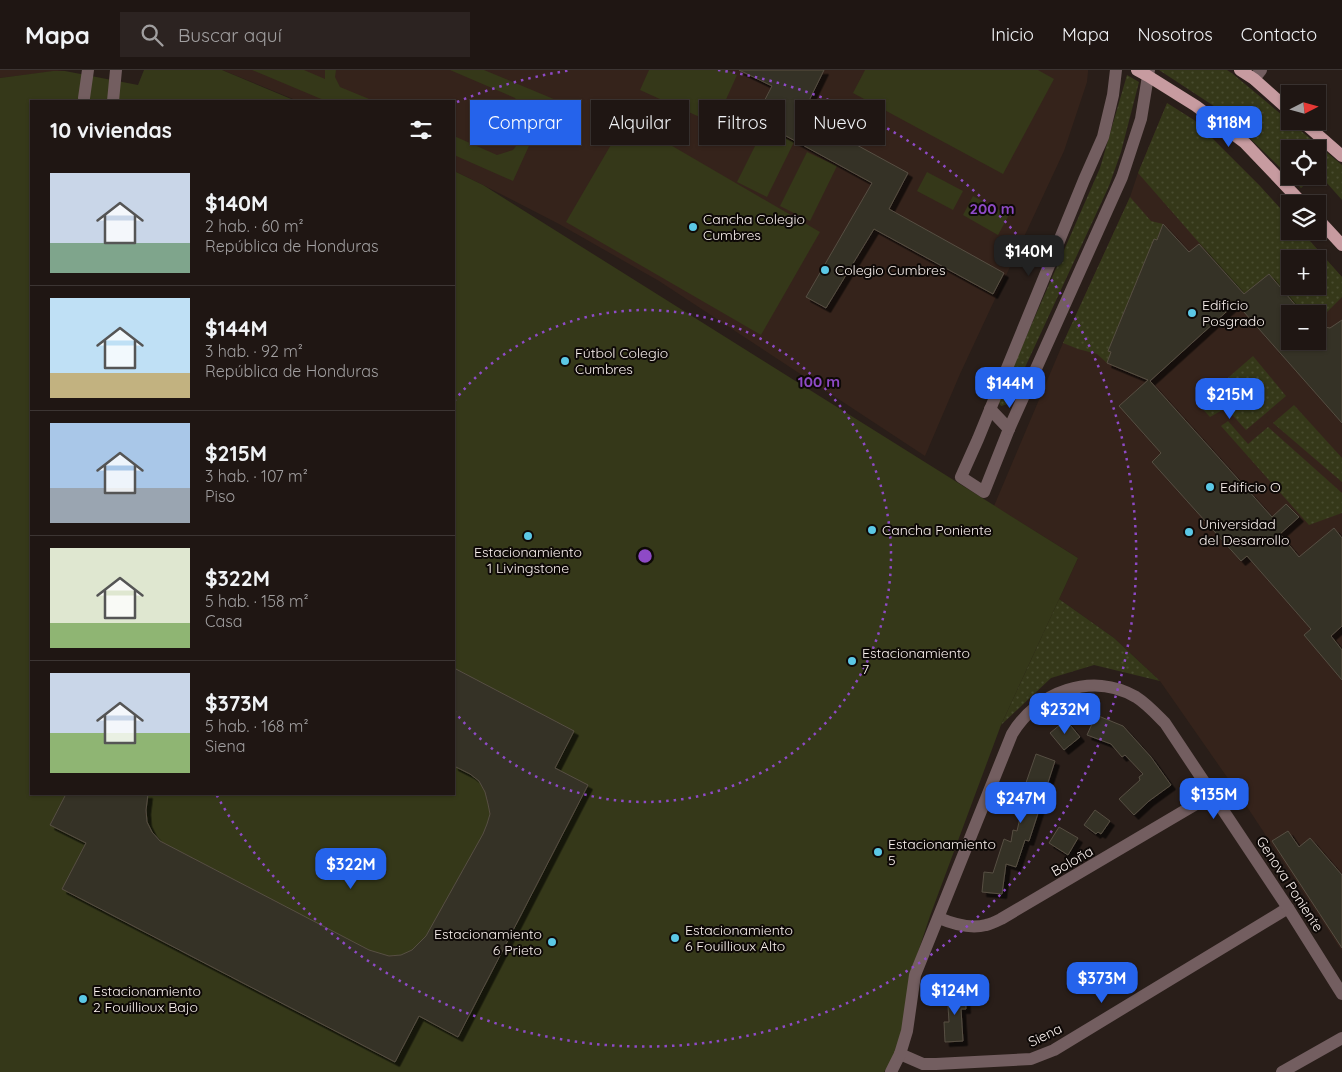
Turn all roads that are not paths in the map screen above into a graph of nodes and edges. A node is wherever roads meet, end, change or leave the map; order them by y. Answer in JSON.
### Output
{"nodes":[{"id":1,"x":88,"y":70,"type":"edge"},
{"id":2,"x":116,"y":70,"type":"edge"},
{"id":3,"x":1116,"y":70,"type":"edge"},
{"id":4,"x":1240,"y":70,"type":"edge"},
{"id":5,"x":1145,"y":72,"type":"edge"},
{"id":6,"x":1257,"y":75,"type":"edge"},
{"id":7,"x":84,"y":98,"type":"dead end"},
{"id":8,"x":113,"y":100,"type":"edge"},
{"id":9,"x":1281,"y":101,"type":"edge"},
{"id":10,"x":1312,"y":130,"type":"edge"},
{"id":11,"x":1342,"y":156,"type":"edge"},
{"id":12,"x":1294,"y":195,"type":"edge"},
{"id":13,"x":1326,"y":228,"type":"edge"},
{"id":14,"x":1342,"y":245,"type":"edge"},
{"id":15,"x":990,"y":409,"type":"junction"},
{"id":16,"x":1009,"y":429,"type":"junction"},
{"id":17,"x":1214,"y":794,"type":"junction"},
{"id":18,"x":1288,"y":908,"type":"junction"},
{"id":19,"x":939,"y":918,"type":"junction"},
{"id":20,"x":1342,"y":994,"type":"edge"},
{"id":21,"x":1342,"y":1038,"type":"edge"},
{"id":22,"x":900,"y":1054,"type":"junction"},
{"id":23,"x":890,"y":1072,"type":"edge"},
{"id":24,"x":1282,"y":1072,"type":"edge"}],
"edges":[{"from":1,"to":7,"type":"street"},
{"from":2,"to":8,"type":"street"},
{"from":3,"to":15,"type":"street"},
{"from":4,"to":6,"type":"main road"},
{"from":5,"to":12,"type":"main road"},
{"from":5,"to":16,"type":"street"},
{"from":6,"to":9,"type":"main road"},
{"from":10,"to":11,"type":"main road"},
{"from":13,"to":14,"type":"main road"},
{"from":15,"to":16,"type":"street"},
{"from":15,"to":16,"type":"street"},
{"from":17,"to":18,"type":"street","name":"Genova Poniente"},
{"from":17,"to":19,"type":"street","name":"Boloña"},
{"from":17,"to":19,"type":"street","name":"Genova Poniente"},
{"from":18,"to":20,"type":"street","name":"Genova Poniente"},
{"from":18,"to":22,"type":"street","name":"Siena"},
{"from":19,"to":22,"type":"street","name":"Genova Poniente"},
{"from":21,"to":24,"type":"street"},
{"from":22,"to":23,"type":"street","name":"Genova Poniente"}]}
